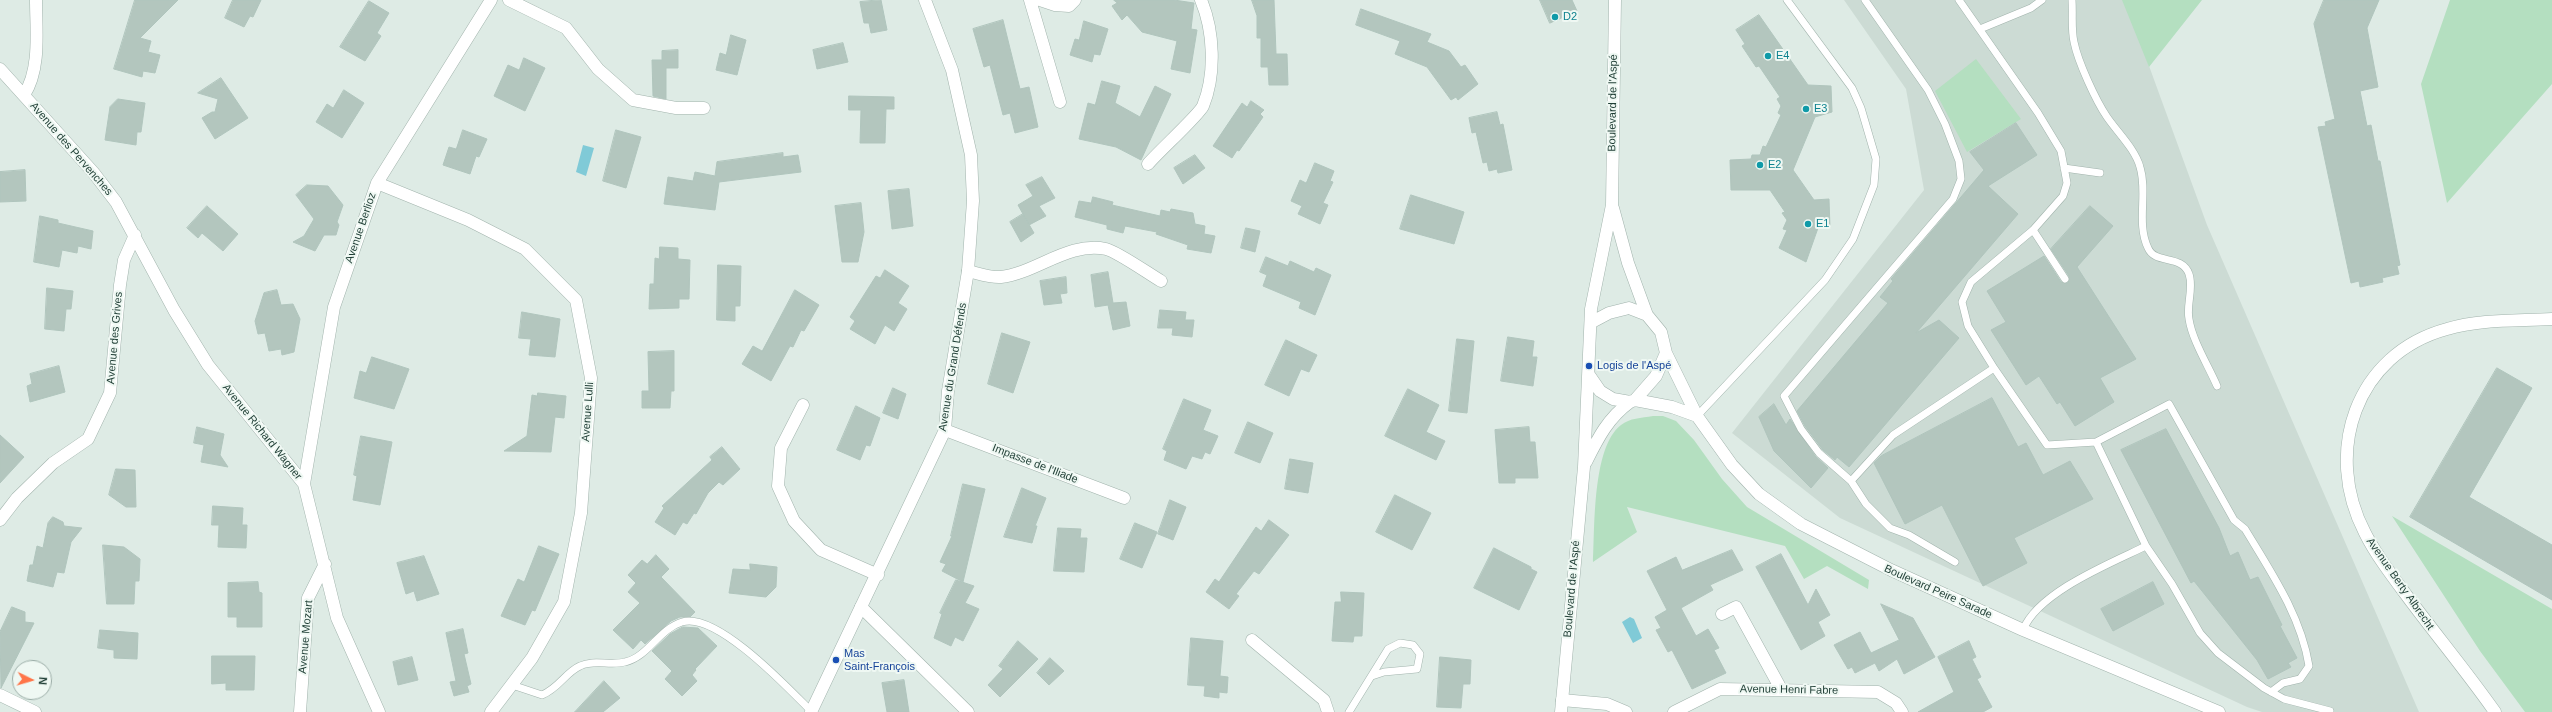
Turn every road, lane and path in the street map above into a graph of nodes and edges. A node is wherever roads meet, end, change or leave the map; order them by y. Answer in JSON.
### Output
{"nodes":[{"id":1,"x":36,"y":0,"type":"edge"},
{"id":2,"x":491,"y":0,"type":"edge"},
{"id":3,"x":509,"y":0,"type":"edge"},
{"id":4,"x":925,"y":0,"type":"edge"},
{"id":5,"x":1030,"y":0,"type":"edge"},
{"id":6,"x":1040,"y":0,"type":"edge"},
{"id":7,"x":1075,"y":0,"type":"edge"},
{"id":8,"x":1201,"y":0,"type":"edge"},
{"id":9,"x":1615,"y":0,"type":"edge"},
{"id":10,"x":1787,"y":0,"type":"edge"},
{"id":11,"x":1865,"y":0,"type":"edge"},
{"id":12,"x":1959,"y":0,"type":"edge"},
{"id":13,"x":2042,"y":0,"type":"edge"},
{"id":14,"x":2072,"y":0,"type":"edge"},
{"id":15,"x":1980,"y":29,"type":"junction"},
{"id":16,"x":0,"y":69,"type":"edge"},
{"id":17,"x":24,"y":95,"type":"junction"},
{"id":18,"x":1060,"y":102,"type":"dead end"},
{"id":19,"x":704,"y":108,"type":"dead end"},
{"id":20,"x":1148,"y":164,"type":"dead end"},
{"id":21,"x":2064,"y":168,"type":"junction"},
{"id":22,"x":2100,"y":173,"type":"dead end"},
{"id":23,"x":377,"y":183,"type":"junction"},
{"id":24,"x":1612,"y":205,"type":"junction"},
{"id":25,"x":2033,"y":230,"type":"junction"},
{"id":26,"x":136,"y":235,"type":"junction"},
{"id":27,"x":968,"y":271,"type":"junction"},
{"id":28,"x":2064,"y":279,"type":"dead end"},
{"id":29,"x":1161,"y":281,"type":"dead end"},
{"id":30,"x":1647,"y":315,"type":"junction"},
{"id":31,"x":2552,"y":319,"type":"edge"},
{"id":32,"x":1592,"y":322,"type":"junction"},
{"id":33,"x":1666,"y":353,"type":"junction"},
{"id":34,"x":1994,"y":368,"type":"junction"},
{"id":35,"x":1589,"y":375,"type":"junction"},
{"id":36,"x":2217,"y":386,"type":"dead end"},
{"id":37,"x":1633,"y":401,"type":"junction"},
{"id":38,"x":803,"y":405,"type":"dead end"},
{"id":39,"x":1697,"y":416,"type":"junction"},
{"id":40,"x":945,"y":430,"type":"junction"},
{"id":41,"x":2096,"y":442,"type":"junction"},
{"id":42,"x":1584,"y":467,"type":"junction"},
{"id":43,"x":1851,"y":481,"type":"junction"},
{"id":44,"x":304,"y":484,"type":"junction"},
{"id":45,"x":1124,"y":498,"type":"dead end"},
{"id":46,"x":0,"y":520,"type":"edge"},
{"id":47,"x":2146,"y":546,"type":"junction"},
{"id":48,"x":1955,"y":562,"type":"dead end"},
{"id":49,"x":325,"y":564,"type":"junction"},
{"id":50,"x":878,"y":575,"type":"junction"},
{"id":51,"x":861,"y":607,"type":"junction"},
{"id":52,"x":1722,"y":614,"type":"dead end"},
{"id":53,"x":2023,"y":630,"type":"junction"},
{"id":54,"x":1252,"y":640,"type":"dead end"},
{"id":55,"x":1372,"y":676,"type":"junction"},
{"id":56,"x":512,"y":685,"type":"junction"},
{"id":57,"x":1781,"y":689,"type":"junction"},
{"id":58,"x":2271,"y":692,"type":"junction"},
{"id":59,"x":0,"y":695,"type":"edge"},
{"id":60,"x":1562,"y":706,"type":"edge"},
{"id":61,"x":811,"y":711,"type":"edge"},
{"id":62,"x":2330,"y":711,"type":"dead end"},
{"id":63,"x":35,"y":712,"type":"edge"},
{"id":64,"x":300,"y":712,"type":"edge"},
{"id":65,"x":379,"y":712,"type":"edge"},
{"id":66,"x":491,"y":712,"type":"edge"},
{"id":67,"x":968,"y":712,"type":"edge"},
{"id":68,"x":1328,"y":712,"type":"edge"},
{"id":69,"x":1349,"y":712,"type":"edge"},
{"id":70,"x":1626,"y":712,"type":"edge"},
{"id":71,"x":1674,"y":712,"type":"edge"},
{"id":72,"x":1902,"y":712,"type":"edge"},
{"id":73,"x":2218,"y":712,"type":"edge"},
{"id":74,"x":2495,"y":712,"type":"edge"}],
"edges":[{"from":1,"to":17,"type":"street"},
{"from":2,"to":23,"type":"street","name":"Avenue Berlioz"},
{"from":3,"to":19,"type":"street"},
{"from":4,"to":27,"type":"street","name":"Avenue du Grand Défends"},
{"from":5,"to":18,"type":"street"},
{"from":6,"to":7,"type":"street"},
{"from":8,"to":20,"type":"street"},
{"from":9,"to":24,"type":"street","name":"Boulevard de l'Aspé"},
{"from":10,"to":39,"type":"lane"},
{"from":11,"to":43,"type":"lane"},
{"from":12,"to":15,"type":"lane"},
{"from":13,"to":15,"type":"lane"},
{"from":14,"to":36,"type":"lane"},
{"from":15,"to":21,"type":"lane"},
{"from":16,"to":17,"type":"street","name":"Avenue des Pervenches"},
{"from":17,"to":26,"type":"street","name":"Avenue des Pervenches"},
{"from":21,"to":22,"type":"lane"},
{"from":21,"to":25,"type":"lane"},
{"from":23,"to":44,"type":"street","name":"Avenue Berlioz"},
{"from":23,"to":56,"type":"street","name":"Avenue Lulli"},
{"from":24,"to":30,"type":"street","name":"Boulevard de l'Aspé"},
{"from":24,"to":32,"type":"street","name":"Boulevard de l'Aspé"},
{"from":25,"to":28,"type":"lane"},
{"from":25,"to":34,"type":"lane"},
{"from":26,"to":44,"type":"street","name":"Avenue Richard Wagner"},
{"from":26,"to":46,"type":"street","name":"Avenue des Grives"},
{"from":27,"to":29,"type":"street"},
{"from":27,"to":40,"type":"street","name":"Avenue du Grand Défends"},
{"from":30,"to":32,"type":"street"},
{"from":30,"to":33,"type":"street"},
{"from":31,"to":74,"type":"street","name":"Avenue Berty Albrecht"},
{"from":32,"to":35,"type":"street"},
{"from":33,"to":37,"type":"street"},
{"from":33,"to":39,"type":"street","name":"Boulevard Peire Sarade"},
{"from":34,"to":41,"type":"lane"},
{"from":34,"to":43,"type":"lane"},
{"from":35,"to":37,"type":"street"},
{"from":35,"to":42,"type":"street","name":"Boulevard de l'Aspé"},
{"from":37,"to":39,"type":"street"},
{"from":37,"to":42,"type":"street","name":"Boulevard de l'Aspé"},
{"from":38,"to":50,"type":"street"},
{"from":39,"to":53,"type":"street","name":"Boulevard Peire Sarade"},
{"from":40,"to":45,"type":"street","name":"Impasse de l'Iliade"},
{"from":40,"to":50,"type":"street","name":"Avenue du Grand Défends"},
{"from":41,"to":47,"type":"lane"},
{"from":41,"to":58,"type":"lane"},
{"from":42,"to":60,"type":"street","name":"Boulevard de l'Aspé"},
{"from":43,"to":48,"type":"lane"},
{"from":44,"to":49,"type":"street","name":"Avenue Richard Wagner"},
{"from":47,"to":53,"type":"lane"},
{"from":47,"to":58,"type":"lane"},
{"from":49,"to":64,"type":"street","name":"Avenue Mozart"},
{"from":49,"to":65,"type":"street","name":"Avenue Richard Wagner"},
{"from":50,"to":51,"type":"street","name":"Avenue du Grand Défends"},
{"from":51,"to":61,"type":"street","name":"Avenue du Grand Défends"},
{"from":51,"to":67,"type":"street"},
{"from":52,"to":57,"type":"street"},
{"from":53,"to":73,"type":"street","name":"Boulevard Peire Sarade"},
{"from":54,"to":68,"type":"street"},
{"from":55,"to":55,"type":"lane"},
{"from":55,"to":69,"type":"lane"},
{"from":56,"to":61,"type":"lane"},
{"from":56,"to":66,"type":"street","name":"Avenue Lulli"},
{"from":57,"to":71,"type":"street","name":"Avenue Henri Fabre"},
{"from":57,"to":72,"type":"street","name":"Avenue Henri Fabre"},
{"from":58,"to":62,"type":"lane"},
{"from":59,"to":63,"type":"street"},
{"from":60,"to":70,"type":"street"}]}
